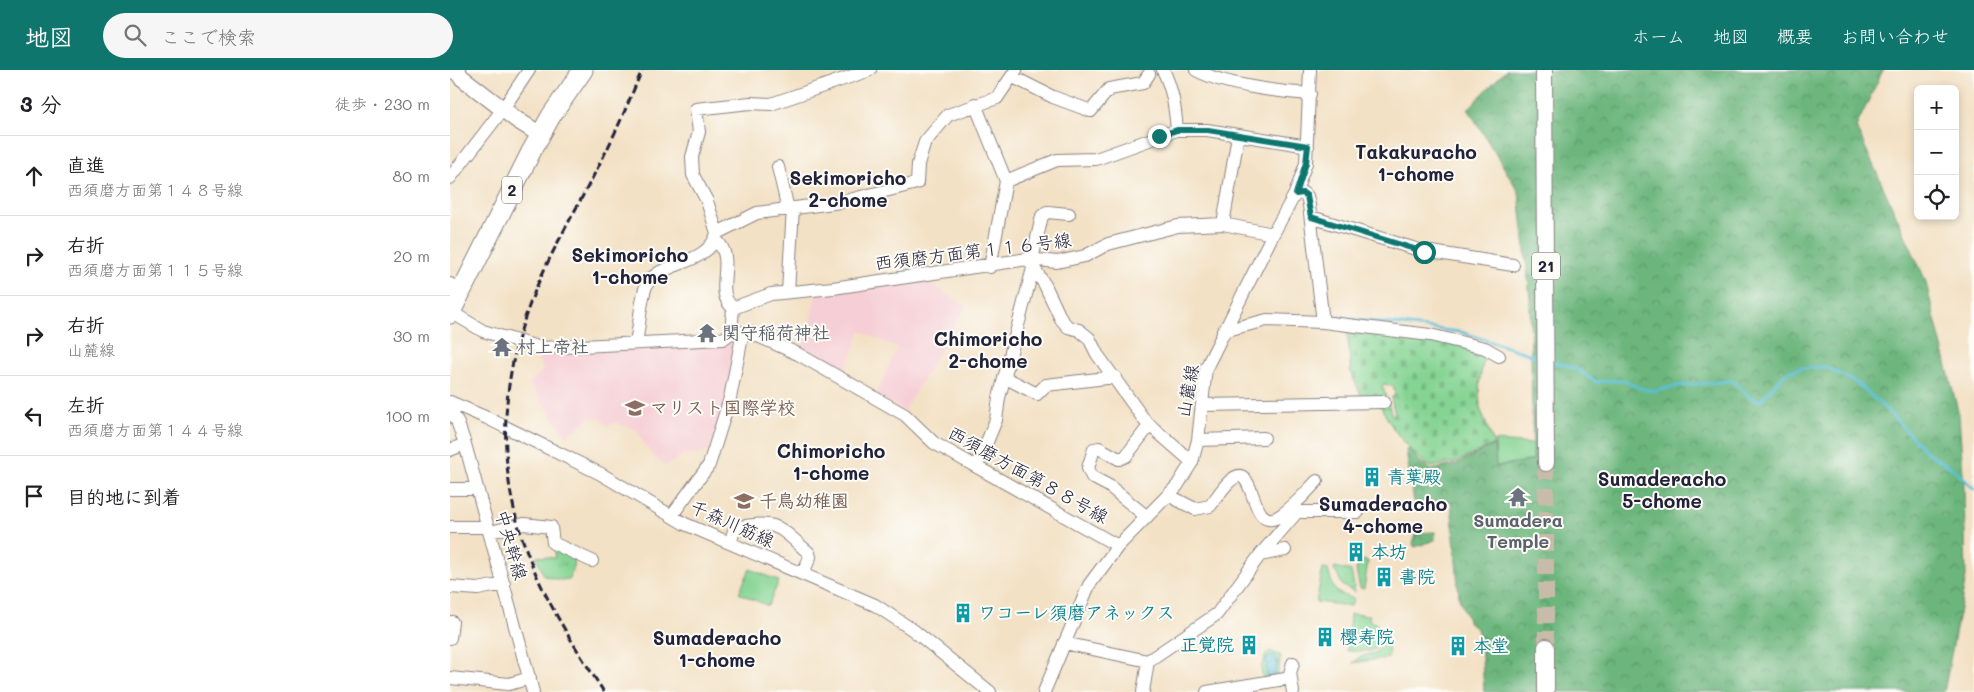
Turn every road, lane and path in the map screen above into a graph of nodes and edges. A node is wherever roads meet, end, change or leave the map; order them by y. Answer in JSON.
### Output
{"nodes":[{"id":1,"x":529,"y":70,"type":"edge"},
{"id":2,"x":582,"y":70,"type":"edge"},
{"id":3,"x":870,"y":70,"type":"edge"},
{"id":4,"x":1163,"y":70,"type":"edge"},
{"id":5,"x":1196,"y":70,"type":"edge"},
{"id":6,"x":1310,"y":70,"type":"edge"},
{"id":7,"x":1544,"y":70,"type":"edge"},
{"id":8,"x":1149,"y":71,"type":"edge"},
{"id":9,"x":1015,"y":73,"type":"edge"},
{"id":10,"x":454,"y":76,"type":"edge"},
{"id":11,"x":1310,"y":94,"type":"junction"},
{"id":12,"x":975,"y":104,"type":"junction"},
{"id":13,"x":503,"y":108,"type":"junction"},
{"id":14,"x":1177,"y":130,"type":"junction"},
{"id":15,"x":541,"y":135,"type":"junction"},
{"id":16,"x":1238,"y":136,"type":"junction"},
{"id":17,"x":1308,"y":146,"type":"junction"},
{"id":18,"x":778,"y":167,"type":"dead end"},
{"id":19,"x":450,"y":178,"type":"edge"},
{"id":20,"x":1006,"y":181,"type":"junction"},
{"id":21,"x":1296,"y":194,"type":"junction"},
{"id":22,"x":790,"y":209,"type":"junction"},
{"id":23,"x":1069,"y":214,"type":"dead end"},
{"id":24,"x":1311,"y":217,"type":"junction"},
{"id":25,"x":1223,"y":224,"type":"junction"},
{"id":26,"x":1273,"y":234,"type":"junction"},
{"id":27,"x":716,"y":237,"type":"junction"},
{"id":28,"x":1031,"y":263,"type":"junction"},
{"id":29,"x":1512,"y":264,"type":"dead end"},
{"id":30,"x":990,"y":266,"type":"junction"},
{"id":31,"x":456,"y":287,"type":"edge"},
{"id":32,"x":788,"y":292,"type":"junction"},
{"id":33,"x":733,"y":308,"type":"junction"},
{"id":34,"x":451,"y":313,"type":"edge"},
{"id":35,"x":1322,"y":318,"type":"junction"},
{"id":36,"x":1223,"y":331,"type":"junction"},
{"id":37,"x":737,"y":332,"type":"junction"},
{"id":38,"x":636,"y":342,"type":"junction"},
{"id":39,"x":1499,"y":356,"type":"dead end"},
{"id":40,"x":1004,"y":377,"type":"junction"},
{"id":41,"x":1115,"y":377,"type":"junction"},
{"id":42,"x":450,"y":402,"type":"edge"},
{"id":43,"x":1384,"y":402,"type":"dead end"},
{"id":44,"x":1202,"y":405,"type":"junction"},
{"id":45,"x":450,"y":410,"type":"edge"},
{"id":46,"x":1150,"y":426,"type":"junction"},
{"id":47,"x":1264,"y":438,"type":"dead end"},
{"id":48,"x":1198,"y":440,"type":"junction"},
{"id":49,"x":465,"y":444,"type":"junction"},
{"id":50,"x":450,"y":450,"type":"edge"},
{"id":51,"x":1192,"y":462,"type":"junction"},
{"id":52,"x":1546,"y":463,"type":"tunnel mouth"},
{"id":53,"x":977,"y":466,"type":"junction"},
{"id":54,"x":1317,"y":480,"type":"dead end"},
{"id":55,"x":450,"y":489,"type":"edge"},
{"id":56,"x":477,"y":489,"type":"junction"},
{"id":57,"x":1168,"y":495,"type":"junction"},
{"id":58,"x":1358,"y":512,"type":"dead end"},
{"id":59,"x":672,"y":515,"type":"junction"},
{"id":60,"x":1147,"y":517,"type":"junction"},
{"id":61,"x":450,"y":527,"type":"edge"},
{"id":62,"x":489,"y":529,"type":"junction"},
{"id":63,"x":730,"y":543,"type":"junction"},
{"id":64,"x":1118,"y":546,"type":"junction"},
{"id":65,"x":1285,"y":550,"type":"dead end"},
{"id":66,"x":1260,"y":555,"type":"junction"},
{"id":67,"x":592,"y":561,"type":"dead end"},
{"id":68,"x":803,"y":574,"type":"junction"},
{"id":69,"x":504,"y":584,"type":"junction"},
{"id":70,"x":450,"y":587,"type":"edge"},
{"id":71,"x":452,"y":622,"type":"dead end"},
{"id":72,"x":450,"y":638,"type":"edge"},
{"id":73,"x":1064,"y":643,"type":"junction"},
{"id":74,"x":1546,"y":647,"type":"tunnel mouth"},
{"id":75,"x":1148,"y":661,"type":"junction"},
{"id":76,"x":1293,"y":663,"type":"dead end"},
{"id":77,"x":450,"y":678,"type":"edge"},
{"id":78,"x":530,"y":678,"type":"junction"},
{"id":79,"x":1291,"y":678,"type":"junction"},
{"id":80,"x":533,"y":692,"type":"edge"},
{"id":81,"x":990,"y":692,"type":"edge"},
{"id":82,"x":1044,"y":692,"type":"edge"},
{"id":83,"x":1143,"y":692,"type":"edge"},
{"id":84,"x":1207,"y":692,"type":"edge"},
{"id":85,"x":1293,"y":692,"type":"edge"},
{"id":86,"x":1546,"y":692,"type":"edge"}],
"edges":[{"from":1,"to":13,"type":"street"},
{"from":2,"to":15,"type":"highway","number":"2"},
{"from":3,"to":27,"type":"street"},
{"from":4,"to":14,"type":"street"},
{"from":5,"to":11,"type":"street"},
{"from":6,"to":11,"type":"street","name":"山麓線"},
{"from":7,"to":52,"type":"main road","number":"21"},
{"from":8,"to":9,"type":"street"},
{"from":9,"to":12,"type":"street"},
{"from":10,"to":13,"type":"main road"},
{"from":11,"to":17,"type":"street","name":"山麓線"},
{"from":12,"to":20,"type":"street"},
{"from":12,"to":22,"type":"street"},
{"from":13,"to":15,"type":"main road"},
{"from":13,"to":19,"type":"street"},
{"from":14,"to":16,"type":"street"},
{"from":14,"to":20,"type":"street"},
{"from":15,"to":31,"type":"highway","number":"2"},
{"from":16,"to":17,"type":"street"},
{"from":16,"to":25,"type":"street"},
{"from":17,"to":21,"type":"street","name":"山麓線"},
{"from":18,"to":22,"type":"street"},
{"from":20,"to":30,"type":"street"},
{"from":21,"to":24,"type":"street"},
{"from":21,"to":26,"type":"street","name":"山麓線"},
{"from":22,"to":27,"type":"street"},
{"from":22,"to":32,"type":"street"},
{"from":23,"to":28,"type":"street"},
{"from":24,"to":29,"type":"street"},
{"from":24,"to":35,"type":"street"},
{"from":25,"to":26,"type":"street","name":"西須磨方面第１１６号線"},
{"from":25,"to":28,"type":"street","name":"西須磨方面第１１６号線"},
{"from":26,"to":36,"type":"street","name":"山麓線"},
{"from":27,"to":33,"type":"street"},
{"from":27,"to":38,"type":"street"},
{"from":28,"to":30,"type":"street","name":"西須磨方面第１１６号線"},
{"from":28,"to":40,"type":"street"},
{"from":28,"to":41,"type":"street"},
{"from":30,"to":32,"type":"street","name":"西須磨方面第１１６号線"},
{"from":31,"to":34,"type":"highway","number":"2"},
{"from":32,"to":33,"type":"street","name":"西須磨方面第１１６号線"},
{"from":33,"to":37,"type":"street"},
{"from":34,"to":38,"type":"street"},
{"from":35,"to":36,"type":"street"},
{"from":35,"to":39,"type":"street"},
{"from":36,"to":44,"type":"street","name":"山麓線"},
{"from":37,"to":38,"type":"street"},
{"from":37,"to":53,"type":"street","name":"西須磨方面第８８号線"},
{"from":37,"to":59,"type":"street"},
{"from":40,"to":41,"type":"street"},
{"from":40,"to":53,"type":"street"},
{"from":41,"to":46,"type":"street"},
{"from":42,"to":59,"type":"street","name":"千森川筋線"},
{"from":43,"to":44,"type":"street"},
{"from":44,"to":48,"type":"street","name":"山麓線"},
{"from":45,"to":49,"type":"street","name":"中央幹線"},
{"from":46,"to":51,"type":"street"},
{"from":46,"to":60,"type":"street"},
{"from":47,"to":48,"type":"street"},
{"from":48,"to":51,"type":"street","name":"山麓線"},
{"from":49,"to":50,"type":"street"},
{"from":49,"to":56,"type":"street","name":"中央幹線"},
{"from":51,"to":57,"type":"street","name":"山麓線"},
{"from":53,"to":64,"type":"street","name":"西須磨方面第８８号線"},
{"from":54,"to":57,"type":"street"},
{"from":55,"to":56,"type":"street"},
{"from":56,"to":62,"type":"street","name":"中央幹線"},
{"from":57,"to":60,"type":"street","name":"山麓線"},
{"from":58,"to":66,"type":"street"},
{"from":59,"to":63,"type":"street","name":"千森川筋線"},
{"from":60,"to":64,"type":"street","name":"山麓線"},
{"from":61,"to":62,"type":"street"},
{"from":62,"to":67,"type":"street"},
{"from":62,"to":69,"type":"street","name":"中央幹線"},
{"from":63,"to":68,"type":"street","name":"千森川筋線"},
{"from":63,"to":68,"type":"street"},
{"from":64,"to":73,"type":"street","name":"山麓線"},
{"from":65,"to":66,"type":"street"},
{"from":66,"to":75,"type":"street"},
{"from":68,"to":81,"type":"street","name":"千森川筋線"},
{"from":69,"to":70,"type":"street"},
{"from":69,"to":78,"type":"street","name":"中央幹線"},
{"from":71,"to":72,"type":"street"},
{"from":73,"to":75,"type":"street"},
{"from":73,"to":82,"type":"street","name":"山麓線"},
{"from":74,"to":86,"type":"main road"},
{"from":75,"to":83,"type":"street"},
{"from":76,"to":79,"type":"street"},
{"from":77,"to":78,"type":"street"},
{"from":78,"to":80,"type":"street","name":"中央幹線"},
{"from":79,"to":84,"type":"street"},
{"from":79,"to":85,"type":"street"}]}
